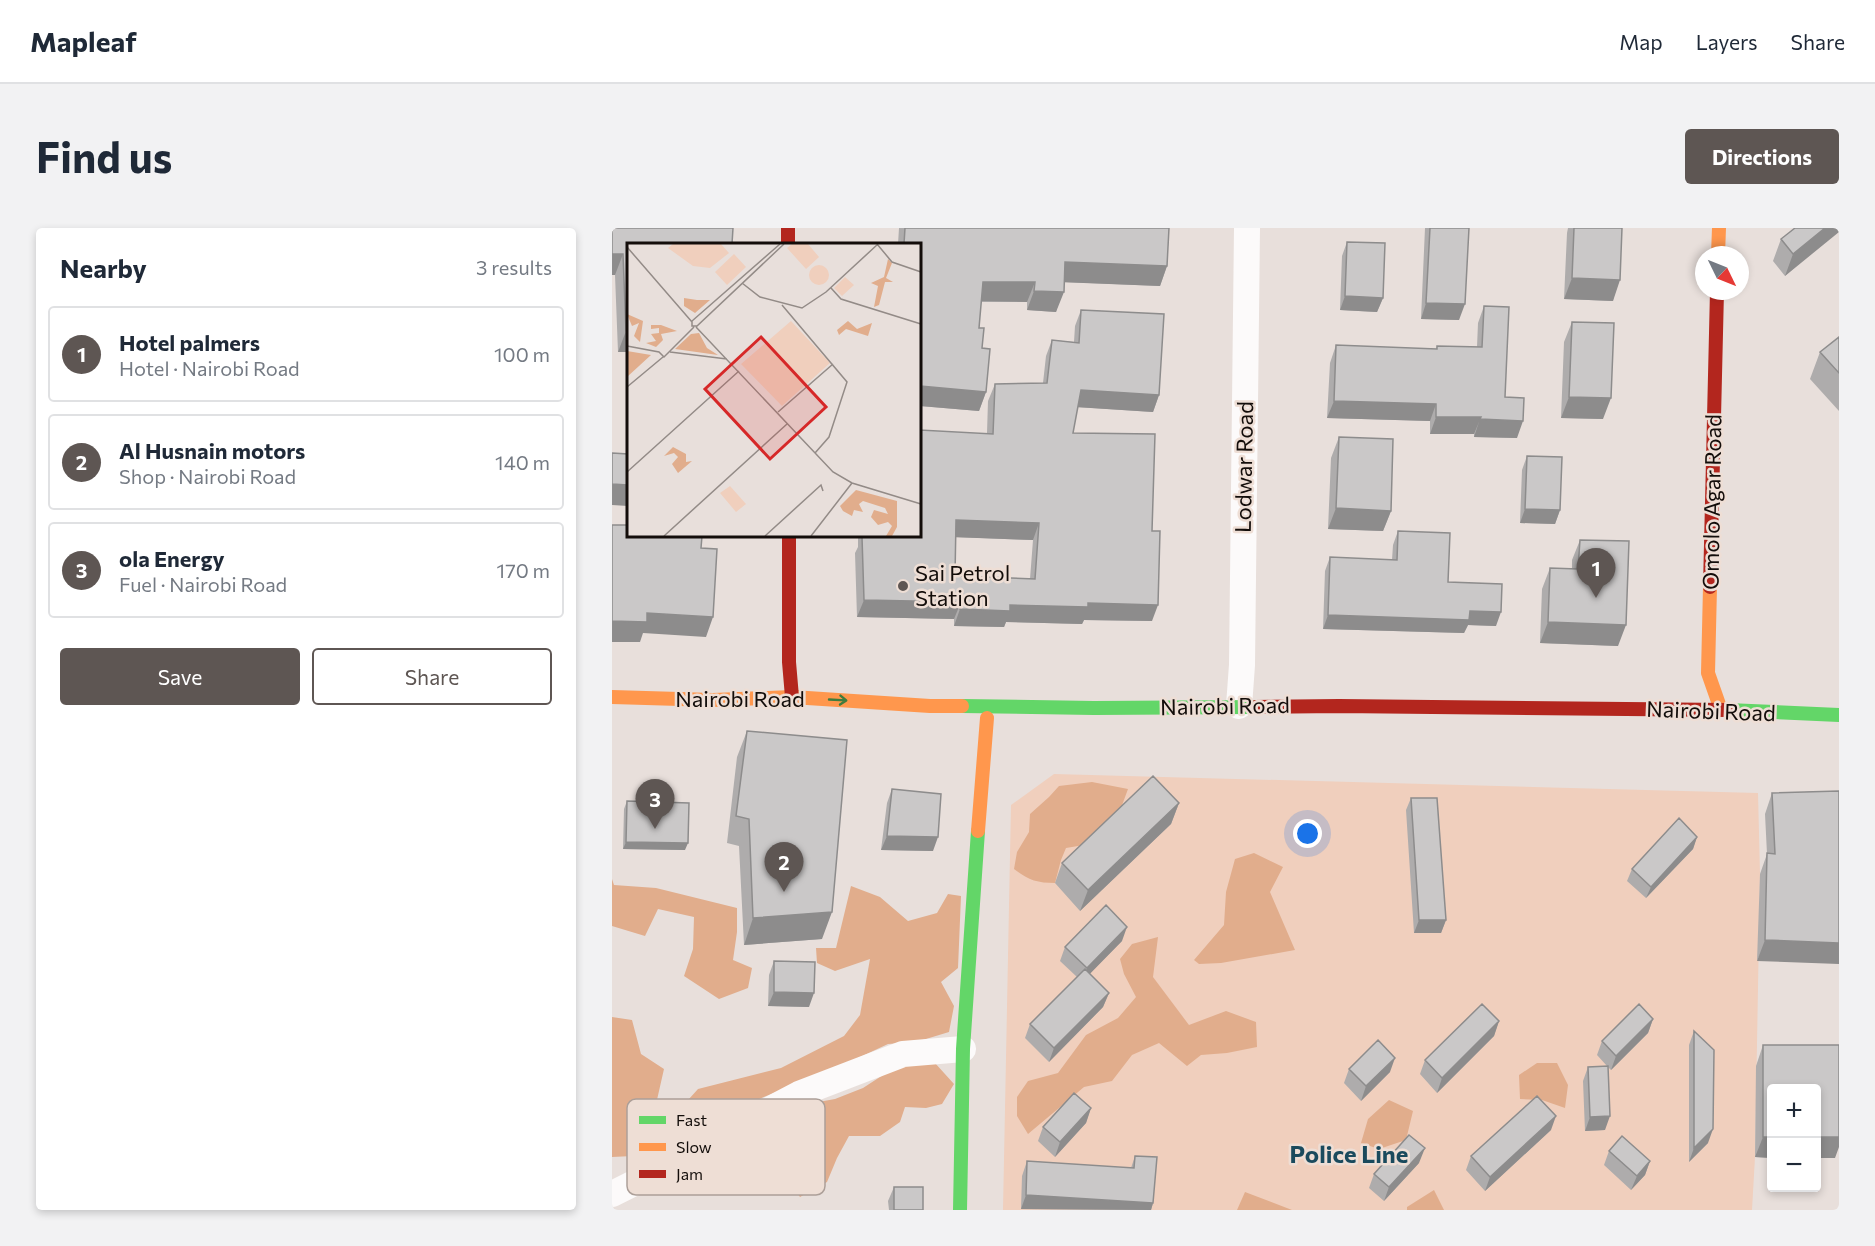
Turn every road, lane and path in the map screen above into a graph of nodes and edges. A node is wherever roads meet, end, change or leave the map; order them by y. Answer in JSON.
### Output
{"nodes":[{"id":1,"x":1247,"y":228,"type":"edge"},
{"id":2,"x":1719,"y":228,"type":"edge"},
{"id":3,"x":1718,"y":246,"type":"edge"},
{"id":4,"x":1717,"y":300,"type":"edge"},
{"id":5,"x":789,"y":537,"type":"edge"},
{"id":6,"x":612,"y":697,"type":"edge"},
{"id":7,"x":792,"y":697,"type":"junction"},
{"id":8,"x":1239,"y":706,"type":"junction"},
{"id":9,"x":1721,"y":710,"type":"junction"},
{"id":10,"x":668,"y":712,"type":"dead end"},
{"id":11,"x":724,"y":713,"type":"dead end"},
{"id":12,"x":881,"y":716,"type":"dead end"},
{"id":13,"x":1839,"y":716,"type":"edge"},
{"id":14,"x":987,"y":718,"type":"junction"},
{"id":15,"x":963,"y":1049,"type":"junction"},
{"id":16,"x":789,"y":1099,"type":"edge"},
{"id":17,"x":627,"y":1186,"type":"edge"},
{"id":18,"x":612,"y":1194,"type":"edge"},
{"id":19,"x":960,"y":1210,"type":"edge"}],
"edges":[{"from":1,"to":8,"type":"street","name":"Lodwar Road"},
{"from":2,"to":3,"type":"main road"},
{"from":4,"to":9,"type":"main road","name":"Omolo Agar Road"},
{"from":5,"to":7,"type":"main road"},
{"from":6,"to":7,"type":"main road","name":"Nairobi Road"},
{"from":7,"to":8,"type":"main road","name":"Nairobi Road","one_way":true},
{"from":8,"to":9,"type":"main road","name":"Nairobi Road"},
{"from":9,"to":13,"type":"main road","name":"Nairobi Road"},
{"from":10,"to":11,"type":"main road","name":"Nairobi Road"},
{"from":12,"to":14,"type":"main road","name":"Nairobi Road"},
{"from":13,"to":14,"type":"main road","name":"Nairobi Road"},
{"from":14,"to":15,"type":"main road"},
{"from":15,"to":16,"type":"street"},
{"from":15,"to":19,"type":"main road"},
{"from":17,"to":18,"type":"street"}]}
